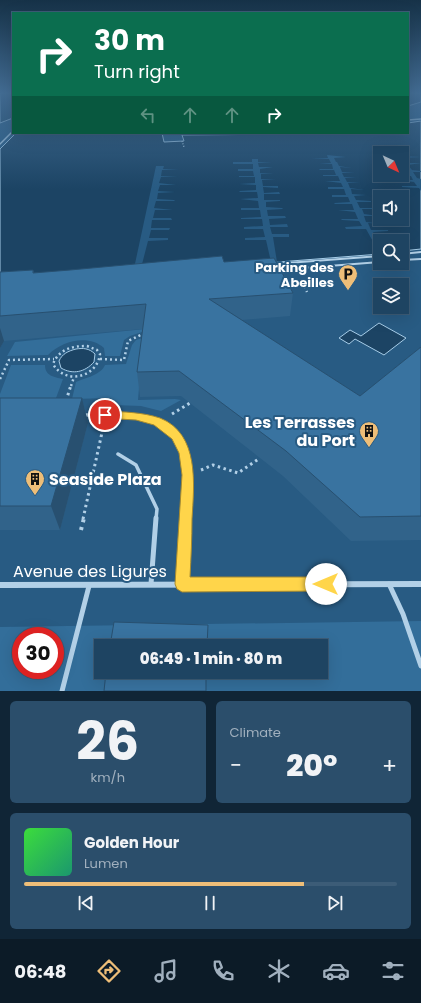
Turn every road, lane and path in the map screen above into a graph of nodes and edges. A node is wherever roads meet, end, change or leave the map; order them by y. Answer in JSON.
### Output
{"nodes":[{"id":1,"x":12,"y":132,"type":"edge"},
{"id":2,"x":182,"y":141,"type":"dead end"},
{"id":3,"x":0,"y":144,"type":"edge"},
{"id":4,"x":184,"y":147,"type":"dead end"},
{"id":5,"x":421,"y":252,"type":"edge"},
{"id":6,"x":409,"y":253,"type":"edge"},
{"id":7,"x":373,"y":256,"type":"edge"},
{"id":8,"x":421,"y":259,"type":"edge"},
{"id":9,"x":409,"y":260,"type":"edge"},
{"id":10,"x":373,"y":263,"type":"edge"},
{"id":11,"x":268,"y":264,"type":"edge"},
{"id":12,"x":271,"y":271,"type":"edge"},
{"id":13,"x":150,"y":331,"type":"edge"},
{"id":14,"x":54,"y":359,"type":"junction"},
{"id":15,"x":100,"y":359,"type":"junction"},
{"id":16,"x":74,"y":377,"type":"junction"},
{"id":17,"x":0,"y":379,"type":"edge"},
{"id":18,"x":190,"y":403,"type":"dead end"},
{"id":19,"x":62,"y":415,"type":"joint"},
{"id":20,"x":105,"y":415,"type":"junction"},
{"id":21,"x":158,"y":422,"type":"junction"},
{"id":22,"x":118,"y":454,"type":"dead end"},
{"id":23,"x":260,"y":458,"type":"dead end"},
{"id":24,"x":188,"y":475,"type":"junction"},
{"id":25,"x":81,"y":530,"type":"dead end"},
{"id":26,"x":90,"y":584,"type":"junction"},
{"id":27,"x":152,"y":584,"type":"junction"},
{"id":28,"x":182,"y":584,"type":"junction"},
{"id":29,"x":389,"y":584,"type":"junction"},
{"id":30,"x":421,"y":584,"type":"edge"},
{"id":31,"x":0,"y":585,"type":"edge"},
{"id":32,"x":421,"y":666,"type":"edge"},
{"id":33,"x":62,"y":691,"type":"edge"}],
"edges":[{"from":1,"to":3,"type":"lane"},
{"from":2,"to":4,"type":"path"},
{"from":5,"to":6,"type":"lane"},
{"from":7,"to":11,"type":"lane"},
{"from":8,"to":9,"type":"lane"},
{"from":10,"to":12,"type":"lane"},
{"from":13,"to":15,"type":"path"},
{"from":14,"to":15,"type":"path"},
{"from":14,"to":16,"type":"path"},
{"from":14,"to":17,"type":"path"},
{"from":15,"to":16,"type":"path"},
{"from":16,"to":19,"type":"path"},
{"from":18,"to":21,"type":"path"},
{"from":19,"to":20,"type":"lane"},
{"from":20,"to":21,"type":"lane"},
{"from":20,"to":25,"type":"path"},
{"from":21,"to":24,"type":"lane"},
{"from":22,"to":27,"type":"lane"},
{"from":23,"to":24,"type":"path"},
{"from":24,"to":28,"type":"lane"},
{"from":26,"to":27,"type":"street","name":"Avenue des Ligures"},
{"from":26,"to":31,"type":"street","name":"Avenue des Ligures"},
{"from":26,"to":33,"type":"lane"},
{"from":27,"to":28,"type":"street","name":"Avenue des Ligures"},
{"from":28,"to":29,"type":"street","name":"Avenue des Ligures"},
{"from":29,"to":30,"type":"street","name":"Avenue des Ligures"},
{"from":29,"to":32,"type":"lane"}]}
